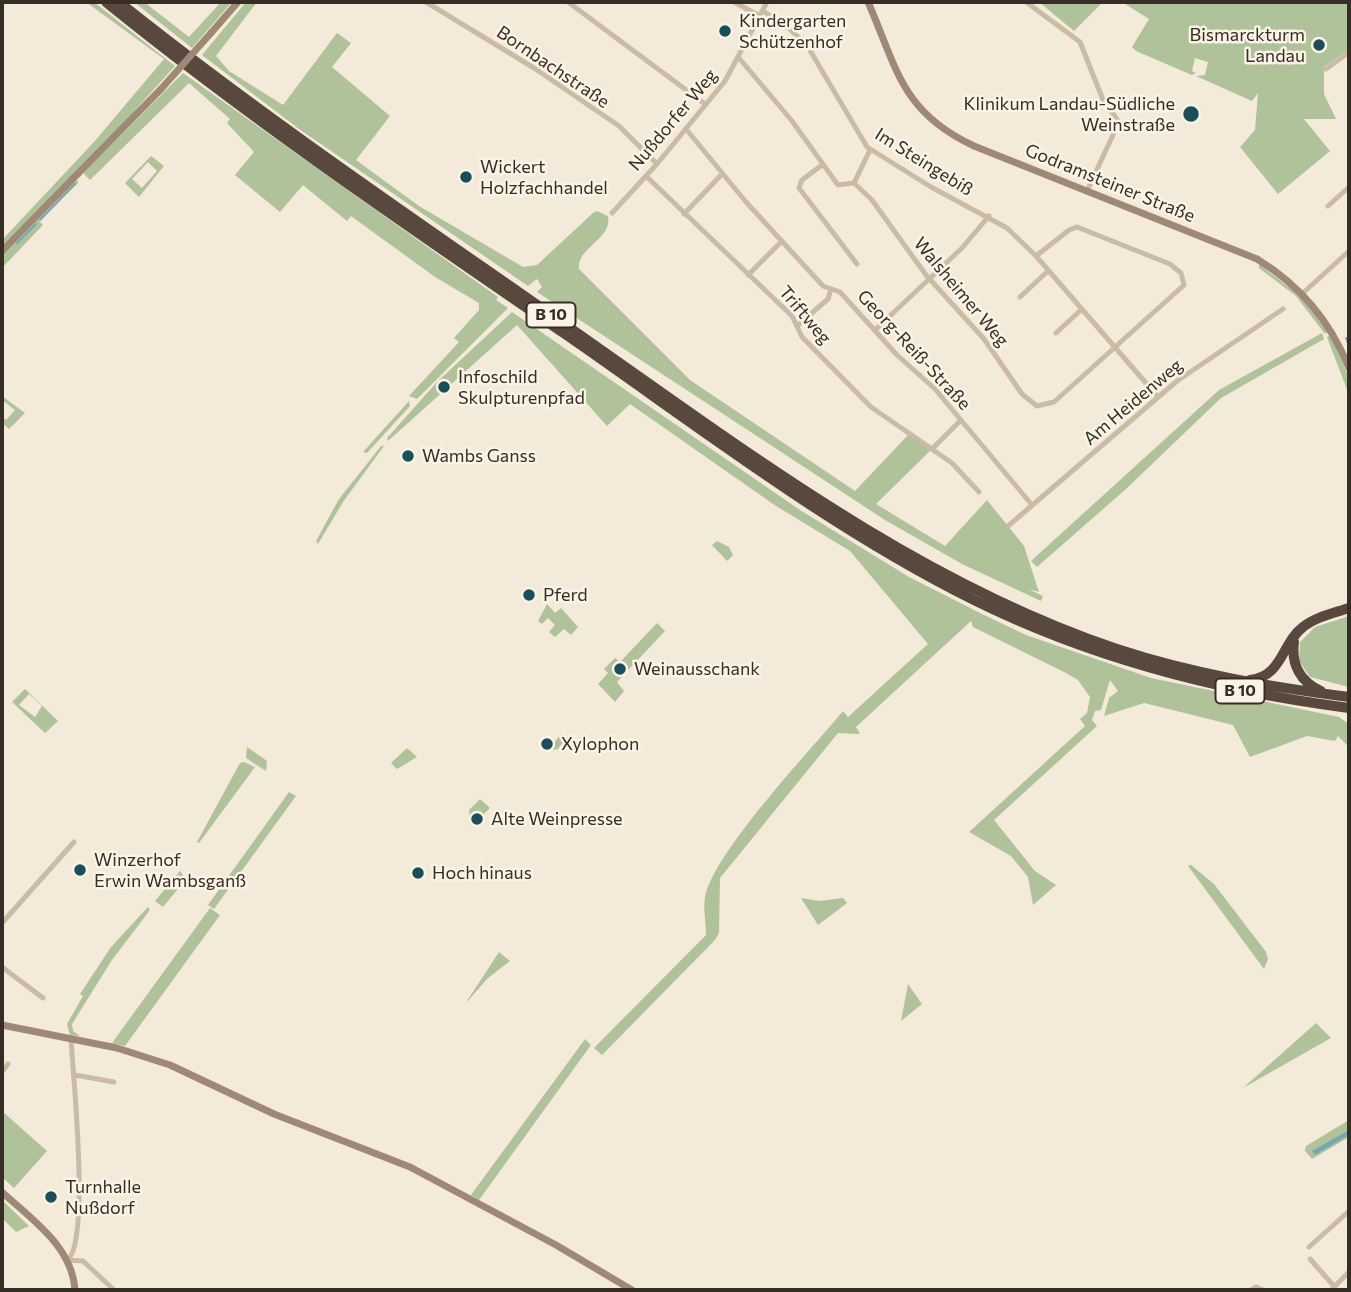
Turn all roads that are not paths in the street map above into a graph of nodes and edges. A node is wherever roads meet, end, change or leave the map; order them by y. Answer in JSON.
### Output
{"nodes":[{"id":1,"x":106,"y":2,"type":"edge"},
{"id":2,"x":119,"y":2,"type":"edge"},
{"id":3,"x":238,"y":2,"type":"edge"},
{"id":4,"x":426,"y":2,"type":"edge"},
{"id":5,"x":568,"y":2,"type":"edge"},
{"id":6,"x":734,"y":2,"type":"edge"},
{"id":7,"x":767,"y":2,"type":"edge"},
{"id":8,"x":868,"y":2,"type":"edge"},
{"id":9,"x":1026,"y":2,"type":"edge"},
{"id":10,"x":761,"y":13,"type":"junction"},
{"id":11,"x":1349,"y":52,"type":"edge"},
{"id":12,"x":739,"y":58,"type":"junction"},
{"id":13,"x":1326,"y":69,"type":"dead end"},
{"id":14,"x":705,"y":104,"type":"junction"},
{"id":15,"x":685,"y":129,"type":"junction"},
{"id":16,"x":870,"y":150,"type":"junction"},
{"id":17,"x":657,"y":164,"type":"junction"},
{"id":18,"x":822,"y":164,"type":"junction"},
{"id":19,"x":722,"y":174,"type":"junction"},
{"id":20,"x":646,"y":176,"type":"junction"},
{"id":21,"x":854,"y":183,"type":"junction"},
{"id":22,"x":1349,"y":187,"type":"edge"},
{"id":23,"x":1087,"y":191,"type":"junction"},
{"id":24,"x":1328,"y":206,"type":"dead end"},
{"id":25,"x":611,"y":213,"type":"dead end"},
{"id":26,"x":684,"y":214,"type":"junction"},
{"id":27,"x":989,"y":216,"type":"junction"},
{"id":28,"x":782,"y":241,"type":"junction"},
{"id":29,"x":2,"y":251,"type":"edge"},
{"id":30,"x":1349,"y":251,"type":"edge"},
{"id":31,"x":1036,"y":256,"type":"junction"},
{"id":32,"x":857,"y":264,"type":"dead end"},
{"id":33,"x":1048,"y":271,"type":"junction"},
{"id":34,"x":748,"y":275,"type":"junction"},
{"id":35,"x":930,"y":279,"type":"junction"},
{"id":36,"x":831,"y":289,"type":"junction"},
{"id":37,"x":1303,"y":293,"type":"junction"},
{"id":38,"x":1020,"y":297,"type":"dead end"},
{"id":39,"x":1082,"y":309,"type":"junction"},
{"id":40,"x":1283,"y":309,"type":"dead end"},
{"id":41,"x":798,"y":325,"type":"junction"},
{"id":42,"x":875,"y":330,"type":"junction"},
{"id":43,"x":1056,"y":333,"type":"dead end"},
{"id":44,"x":1115,"y":347,"type":"junction"},
{"id":45,"x":1349,"y":368,"type":"edge"},
{"id":46,"x":1158,"y":397,"type":"junction"},
{"id":47,"x":961,"y":420,"type":"junction"},
{"id":48,"x":932,"y":449,"type":"junction"},
{"id":49,"x":979,"y":492,"type":"dead end"},
{"id":50,"x":1032,"y":505,"type":"junction"},
{"id":51,"x":1008,"y":526,"type":"dead end"},
{"id":52,"x":1349,"y":608,"type":"edge"},
{"id":53,"x":1299,"y":631,"type":"junction"},
{"id":54,"x":1235,"y":680,"type":"junction"},
{"id":55,"x":1335,"y":695,"type":"junction"},
{"id":56,"x":1349,"y":697,"type":"edge"},
{"id":57,"x":1326,"y":705,"type":"junction"},
{"id":58,"x":1349,"y":708,"type":"edge"},
{"id":59,"x":1349,"y":716,"type":"edge"},
{"id":60,"x":74,"y":842,"type":"dead end"},
{"id":61,"x":2,"y":923,"type":"edge"},
{"id":62,"x":2,"y":967,"type":"edge"},
{"id":63,"x":43,"y":998,"type":"dead end"},
{"id":64,"x":2,"y":1025,"type":"edge"},
{"id":65,"x":71,"y":1039,"type":"junction"},
{"id":66,"x":8,"y":1064,"type":"dead end"},
{"id":67,"x":2,"y":1072,"type":"edge"},
{"id":68,"x":75,"y":1075,"type":"junction"},
{"id":69,"x":114,"y":1082,"type":"dead end"},
{"id":70,"x":2,"y":1192,"type":"edge"},
{"id":71,"x":1349,"y":1211,"type":"edge"},
{"id":72,"x":1309,"y":1247,"type":"dead end"},
{"id":73,"x":1310,"y":1259,"type":"dead end"},
{"id":74,"x":68,"y":1260,"type":"junction"},
{"id":75,"x":1349,"y":1272,"type":"edge"},
{"id":76,"x":1332,"y":1288,"type":"edge"},
{"id":77,"x":75,"y":1290,"type":"edge"},
{"id":78,"x":114,"y":1290,"type":"edge"},
{"id":79,"x":632,"y":1290,"type":"edge"},
{"id":80,"x":1251,"y":1290,"type":"edge"},
{"id":81,"x":1263,"y":1290,"type":"edge"}],
"edges":[{"from":1,"to":57,"type":"highway","number":"B 10"},
{"from":2,"to":54,"type":"highway","number":"B 10"},
{"from":3,"to":29,"type":"street","bridge":true},
{"from":4,"to":17,"type":"street","name":"Bornbachstraße"},
{"from":5,"to":14,"type":"street"},
{"from":6,"to":10,"type":"street","name":"Im Steingebiß"},
{"from":7,"to":10,"type":"street","name":"Nußdorfer Weg"},
{"from":8,"to":23,"type":"street","name":"Godramsteiner Straße"},
{"from":9,"to":23,"type":"street"},
{"from":10,"to":12,"type":"street","name":"Nußdorfer Weg"},
{"from":10,"to":16,"type":"street","name":"Im Steingebiß"},
{"from":11,"to":13,"type":"street"},
{"from":12,"to":14,"type":"street","name":"Nußdorfer Weg"},
{"from":12,"to":18,"type":"street"},
{"from":14,"to":15,"type":"street","name":"Nußdorfer Weg"},
{"from":15,"to":17,"type":"street","name":"Nußdorfer Weg"},
{"from":15,"to":19,"type":"street","name":"Georg-Reiß-Straße"},
{"from":16,"to":21,"type":"street"},
{"from":16,"to":27,"type":"street","name":"Im Steingebiß"},
{"from":17,"to":20,"type":"street","name":"Nußdorfer Weg"},
{"from":18,"to":21,"type":"street"},
{"from":18,"to":32,"type":"street"},
{"from":19,"to":26,"type":"street"},
{"from":19,"to":28,"type":"street","name":"Georg-Reiß-Straße"},
{"from":20,"to":25,"type":"street","name":"Nußdorfer Weg"},
{"from":20,"to":26,"type":"street","name":"Triftweg"},
{"from":21,"to":35,"type":"street","name":"Walsheimer Weg"},
{"from":22,"to":24,"type":"street"},
{"from":23,"to":37,"type":"street","name":"Godramsteiner Straße"},
{"from":26,"to":34,"type":"street","name":"Triftweg"},
{"from":27,"to":31,"type":"street","name":"Im Steingebiß"},
{"from":27,"to":35,"type":"street"},
{"from":28,"to":34,"type":"street"},
{"from":28,"to":36,"type":"street","name":"Georg-Reiß-Straße"},
{"from":30,"to":37,"type":"street"},
{"from":31,"to":33,"type":"street","name":"Im Steingebiß"},
{"from":31,"to":44,"type":"street"},
{"from":33,"to":38,"type":"street"},
{"from":33,"to":39,"type":"street","name":"Im Steingebiß"},
{"from":34,"to":41,"type":"street","name":"Triftweg"},
{"from":35,"to":42,"type":"street"},
{"from":35,"to":44,"type":"street","name":"Walsheimer Weg"},
{"from":36,"to":41,"type":"street"},
{"from":36,"to":42,"type":"street","name":"Georg-Reiß-Straße"},
{"from":37,"to":45,"type":"street","name":"Godramsteiner Straße"},
{"from":39,"to":43,"type":"street"},
{"from":39,"to":44,"type":"street","name":"Im Steingebiß"},
{"from":40,"to":46,"type":"street","name":"Am Heidenweg"},
{"from":41,"to":48,"type":"street","name":"Triftweg"},
{"from":42,"to":47,"type":"street","name":"Georg-Reiß-Straße"},
{"from":44,"to":46,"type":"street","name":"Im Steingebiß"},
{"from":46,"to":50,"type":"street","name":"Am Heidenweg"},
{"from":47,"to":48,"type":"street"},
{"from":47,"to":50,"type":"street","name":"Georg-Reiß-Straße"},
{"from":48,"to":49,"type":"street","name":"Triftweg"},
{"from":50,"to":51,"type":"street","name":"Am Heidenweg"},
{"from":52,"to":53,"type":"highway"},
{"from":53,"to":54,"type":"highway"},
{"from":53,"to":55,"type":"highway"},
{"from":54,"to":55,"type":"highway","number":"B 10"},
{"from":55,"to":56,"type":"highway","number":"B 10"},
{"from":57,"to":58,"type":"highway","number":"B 10"},
{"from":57,"to":59,"type":"highway"},
{"from":60,"to":61,"type":"street"},
{"from":62,"to":63,"type":"street"},
{"from":64,"to":65,"type":"street"},
{"from":65,"to":68,"type":"street"},
{"from":65,"to":79,"type":"street"},
{"from":66,"to":67,"type":"street"},
{"from":68,"to":69,"type":"street"},
{"from":68,"to":74,"type":"street"},
{"from":70,"to":74,"type":"street"},
{"from":71,"to":72,"type":"street"},
{"from":73,"to":76,"type":"street"},
{"from":74,"to":77,"type":"street"},
{"from":74,"to":78,"type":"street"},
{"from":75,"to":76,"type":"street"},
{"from":80,"to":81,"type":"street"}]}
